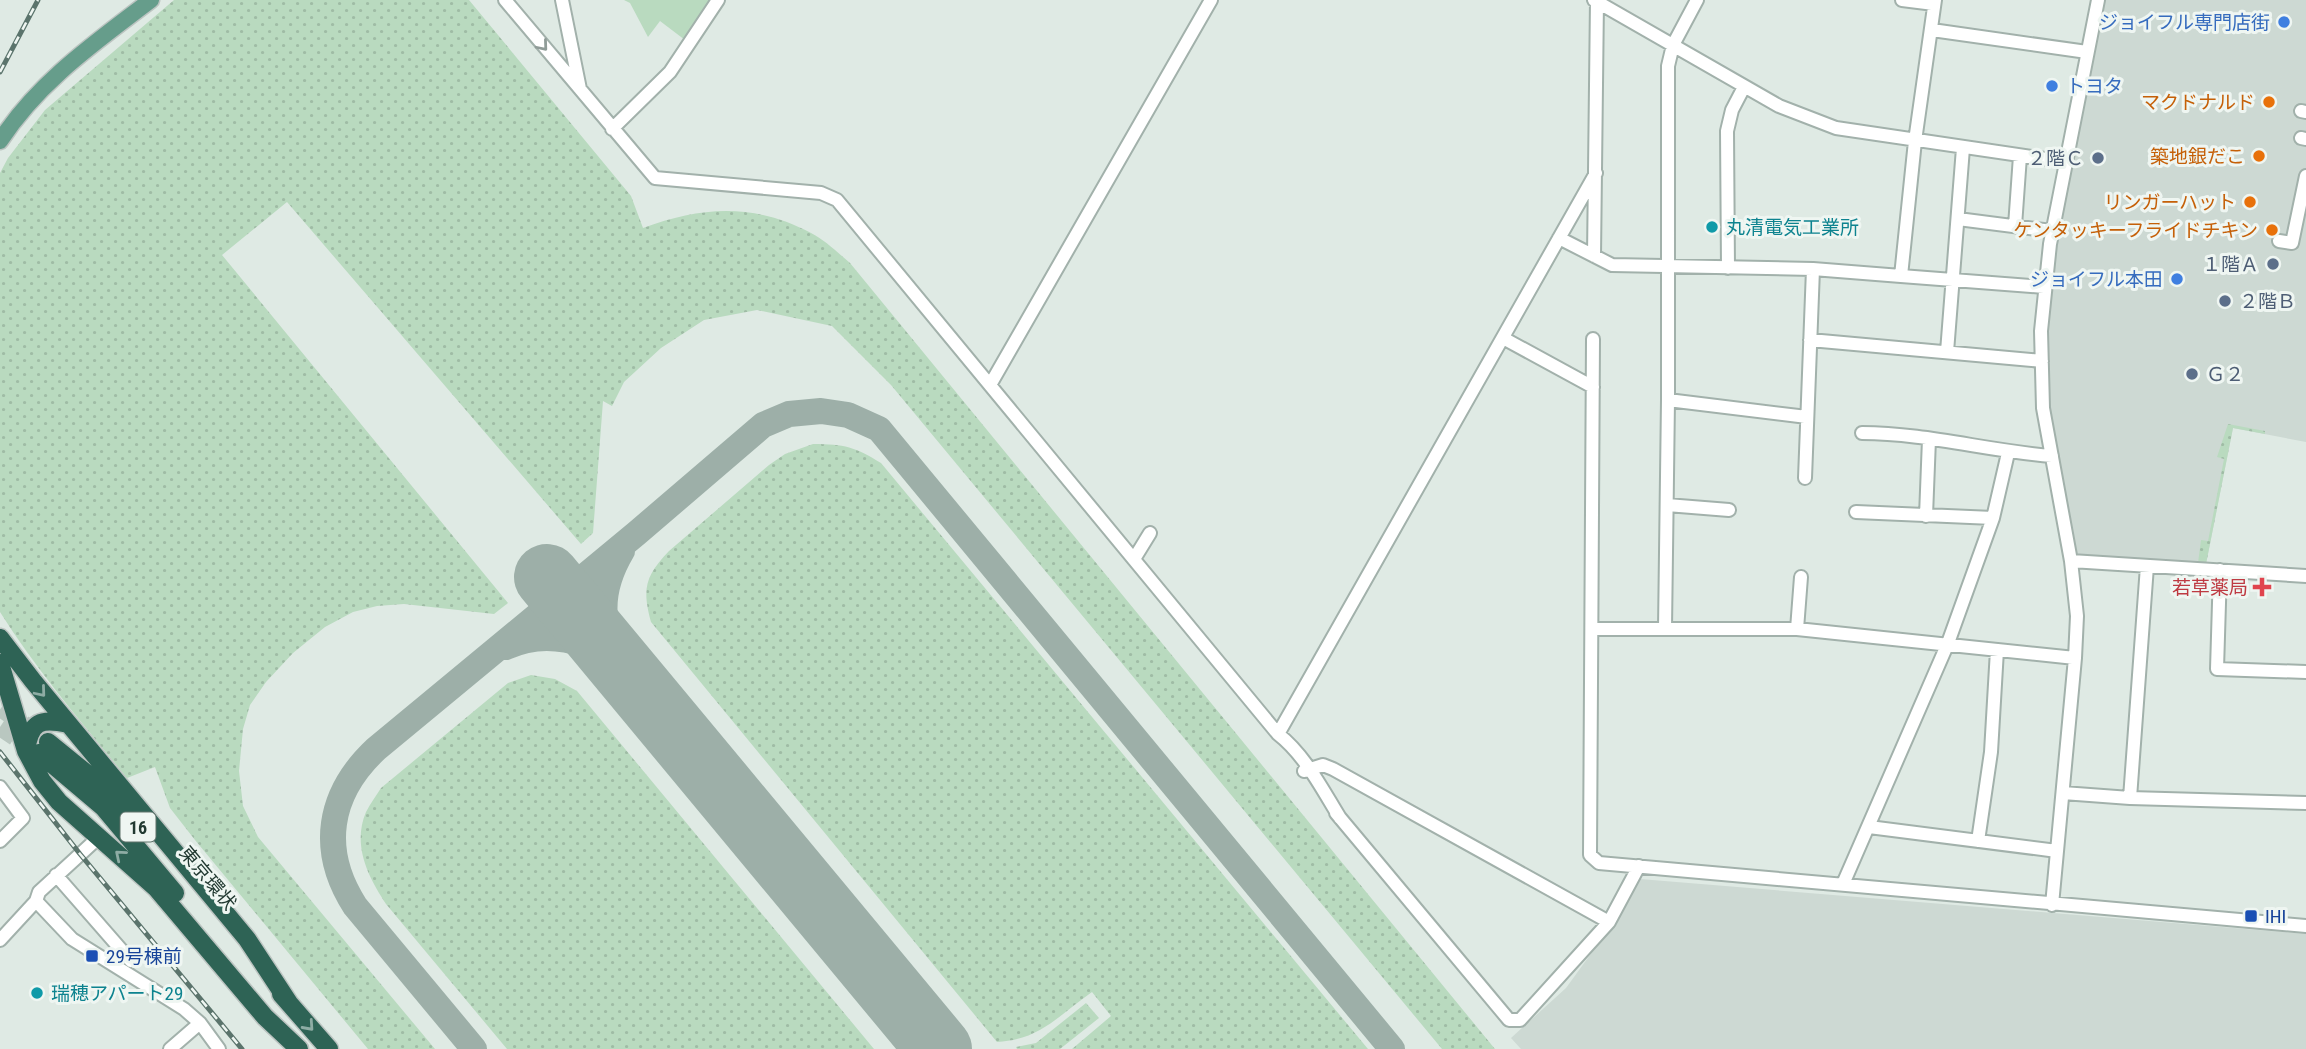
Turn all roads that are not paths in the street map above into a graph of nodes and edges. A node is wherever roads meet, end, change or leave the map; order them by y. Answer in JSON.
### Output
{"nodes":[{"id":1,"x":151,"y":0,"type":"edge"},
{"id":2,"x":505,"y":0,"type":"edge"},
{"id":3,"x":562,"y":0,"type":"edge"},
{"id":4,"x":718,"y":0,"type":"edge"},
{"id":5,"x":1211,"y":0,"type":"edge"},
{"id":6,"x":1697,"y":0,"type":"edge"},
{"id":7,"x":1902,"y":0,"type":"edge"},
{"id":8,"x":2098,"y":0,"type":"edge"},
{"id":9,"x":1596,"y":1,"type":"edge"},
{"id":10,"x":1935,"y":2,"type":"edge"},
{"id":11,"x":1932,"y":30,"type":"junction"},
{"id":12,"x":1672,"y":45,"type":"junction"},
{"id":13,"x":2087,"y":52,"type":"junction"},
{"id":14,"x":1744,"y":87,"type":"junction"},
{"id":15,"x":581,"y":91,"type":"junction"},
{"id":16,"x":612,"y":129,"type":"junction"},
{"id":17,"x":0,"y":141,"type":"edge"},
{"id":18,"x":1916,"y":141,"type":"junction"},
{"id":19,"x":1962,"y":148,"type":"junction"},
{"id":20,"x":2020,"y":156,"type":"junction"},
{"id":21,"x":2066,"y":162,"type":"junction"},
{"id":22,"x":1596,"y":173,"type":"junction"},
{"id":23,"x":2306,"y":176,"type":"edge"},
{"id":24,"x":2300,"y":195,"type":"edge"},
{"id":25,"x":1958,"y":219,"type":"junction"},
{"id":26,"x":2015,"y":226,"type":"junction"},
{"id":27,"x":2052,"y":231,"type":"junction"},
{"id":28,"x":1559,"y":238,"type":"junction"},
{"id":29,"x":2279,"y":241,"type":"dead end"},
{"id":30,"x":1594,"y":256,"type":"junction"},
{"id":31,"x":1668,"y":267,"type":"junction"},
{"id":32,"x":1728,"y":268,"type":"junction"},
{"id":33,"x":1813,"y":269,"type":"junction"},
{"id":34,"x":1901,"y":276,"type":"junction"},
{"id":35,"x":1954,"y":281,"type":"junction"},
{"id":36,"x":2044,"y":287,"type":"junction"},
{"id":37,"x":1503,"y":338,"type":"junction"},
{"id":38,"x":1593,"y":339,"type":"dead end"},
{"id":39,"x":1810,"y":340,"type":"junction"},
{"id":40,"x":1947,"y":352,"type":"junction"},
{"id":41,"x":2042,"y":361,"type":"junction"},
{"id":42,"x":990,"y":385,"type":"junction"},
{"id":43,"x":1593,"y":387,"type":"junction"},
{"id":44,"x":1668,"y":400,"type":"junction"},
{"id":45,"x":1807,"y":417,"type":"junction"},
{"id":46,"x":1862,"y":433,"type":"dead end"},
{"id":47,"x":1929,"y":439,"type":"junction"},
{"id":48,"x":2008,"y":453,"type":"junction"},
{"id":49,"x":2052,"y":456,"type":"junction"},
{"id":50,"x":1805,"y":478,"type":"dead end"},
{"id":51,"x":1667,"y":505,"type":"junction"},
{"id":52,"x":1728,"y":510,"type":"dead end"},
{"id":53,"x":1856,"y":512,"type":"dead end"},
{"id":54,"x":1926,"y":516,"type":"junction"},
{"id":55,"x":1993,"y":518,"type":"junction"},
{"id":56,"x":1150,"y":533,"type":"dead end"},
{"id":57,"x":1134,"y":559,"type":"junction"},
{"id":58,"x":2071,"y":561,"type":"junction"},
{"id":59,"x":2147,"y":566,"type":"junction"},
{"id":60,"x":2220,"y":570,"type":"junction"},
{"id":61,"x":2306,"y":576,"type":"edge"},
{"id":62,"x":1801,"y":577,"type":"dead end"},
{"id":63,"x":1593,"y":629,"type":"junction"},
{"id":64,"x":1665,"y":629,"type":"junction"},
{"id":65,"x":1797,"y":629,"type":"junction"},
{"id":66,"x":0,"y":638,"type":"edge"},
{"id":67,"x":1948,"y":643,"type":"junction"},
{"id":68,"x":1997,"y":650,"type":"junction"},
{"id":69,"x":2075,"y":658,"type":"junction"},
{"id":70,"x":0,"y":663,"type":"edge"},
{"id":71,"x":2306,"y":672,"type":"edge"},
{"id":72,"x":68,"y":724,"type":"junction"},
{"id":73,"x":1278,"y":734,"type":"junction"},
{"id":74,"x":38,"y":748,"type":"junction"},
{"id":75,"x":1306,"y":771,"type":"junction"},
{"id":76,"x":0,"y":787,"type":"edge"},
{"id":77,"x":2063,"y":793,"type":"junction"},
{"id":78,"x":2130,"y":798,"type":"junction"},
{"id":79,"x":2306,"y":803,"type":"edge"},
{"id":80,"x":1869,"y":827,"type":"junction"},
{"id":81,"x":99,"y":837,"type":"junction"},
{"id":82,"x":0,"y":841,"type":"edge"},
{"id":83,"x":1978,"y":841,"type":"junction"},
{"id":84,"x":2057,"y":851,"type":"junction"},
{"id":85,"x":1639,"y":866,"type":"junction"},
{"id":86,"x":56,"y":875,"type":"junction"},
{"id":87,"x":1843,"y":884,"type":"junction"},
{"id":88,"x":36,"y":901,"type":"junction"},
{"id":89,"x":2052,"y":905,"type":"junction"},
{"id":90,"x":1609,"y":922,"type":"junction"},
{"id":91,"x":2306,"y":926,"type":"edge"},
{"id":92,"x":1,"y":936,"type":"edge"},
{"id":93,"x":131,"y":961,"type":"dead end"},
{"id":94,"x":289,"y":1003,"type":"junction"},
{"id":95,"x":200,"y":1024,"type":"junction"},
{"id":96,"x":170,"y":1049,"type":"edge"},
{"id":97,"x":219,"y":1049,"type":"edge"},
{"id":98,"x":299,"y":1049,"type":"edge"},
{"id":99,"x":307,"y":1049,"type":"edge"},
{"id":100,"x":330,"y":1049,"type":"edge"}],
"edges":[{"from":1,"to":17,"type":"main road"},
{"from":2,"to":15,"type":"street","one_way":true},
{"from":3,"to":15,"type":"street"},
{"from":4,"to":16,"type":"street"},
{"from":5,"to":42,"type":"street"},
{"from":6,"to":12,"type":"street"},
{"from":7,"to":10,"type":"street"},
{"from":8,"to":13,"type":"street"},
{"from":9,"to":12,"type":"street"},
{"from":9,"to":22,"type":"street"},
{"from":10,"to":11,"type":"street"},
{"from":11,"to":13,"type":"street"},
{"from":11,"to":18,"type":"street"},
{"from":12,"to":14,"type":"street"},
{"from":12,"to":31,"type":"street"},
{"from":13,"to":21,"type":"street"},
{"from":14,"to":18,"type":"street"},
{"from":14,"to":32,"type":"street"},
{"from":15,"to":16,"type":"street"},
{"from":16,"to":42,"type":"street"},
{"from":18,"to":19,"type":"street"},
{"from":18,"to":34,"type":"street"},
{"from":19,"to":20,"type":"street"},
{"from":19,"to":25,"type":"street"},
{"from":20,"to":21,"type":"street"},
{"from":20,"to":26,"type":"street"},
{"from":21,"to":27,"type":"street"},
{"from":22,"to":28,"type":"street"},
{"from":22,"to":30,"type":"street"},
{"from":23,"to":24,"type":"street"},
{"from":24,"to":29,"type":"street"},
{"from":25,"to":26,"type":"street"},
{"from":25,"to":35,"type":"street"},
{"from":26,"to":27,"type":"street"},
{"from":27,"to":36,"type":"street"},
{"from":28,"to":30,"type":"street"},
{"from":28,"to":37,"type":"street"},
{"from":30,"to":31,"type":"street"},
{"from":31,"to":32,"type":"street"},
{"from":31,"to":44,"type":"street"},
{"from":32,"to":33,"type":"street"},
{"from":33,"to":34,"type":"street"},
{"from":33,"to":39,"type":"street"},
{"from":34,"to":35,"type":"street"},
{"from":35,"to":36,"type":"street"},
{"from":35,"to":40,"type":"street"},
{"from":36,"to":41,"type":"street"},
{"from":37,"to":43,"type":"street"},
{"from":37,"to":73,"type":"street"},
{"from":38,"to":43,"type":"street"},
{"from":39,"to":40,"type":"street"},
{"from":39,"to":45,"type":"street"},
{"from":40,"to":41,"type":"street"},
{"from":41,"to":49,"type":"street"},
{"from":42,"to":57,"type":"street"},
{"from":43,"to":63,"type":"street"},
{"from":44,"to":45,"type":"street"},
{"from":44,"to":51,"type":"street"},
{"from":45,"to":50,"type":"street"},
{"from":46,"to":47,"type":"street"},
{"from":47,"to":48,"type":"street"},
{"from":47,"to":54,"type":"street"},
{"from":48,"to":49,"type":"street"},
{"from":48,"to":55,"type":"street"},
{"from":49,"to":58,"type":"street"},
{"from":51,"to":52,"type":"street"},
{"from":51,"to":64,"type":"street"},
{"from":53,"to":54,"type":"street"},
{"from":54,"to":55,"type":"street"},
{"from":55,"to":67,"type":"street"},
{"from":56,"to":57,"type":"street"},
{"from":57,"to":73,"type":"street"},
{"from":58,"to":59,"type":"street"},
{"from":58,"to":69,"type":"street"},
{"from":59,"to":60,"type":"street"},
{"from":59,"to":78,"type":"street"},
{"from":60,"to":61,"type":"street"},
{"from":60,"to":71,"type":"street"},
{"from":62,"to":65,"type":"street"},
{"from":63,"to":64,"type":"street"},
{"from":63,"to":85,"type":"street"},
{"from":64,"to":65,"type":"street"},
{"from":65,"to":67,"type":"street"},
{"from":66,"to":72,"type":"highway","one_way":true},
{"from":67,"to":68,"type":"street"},
{"from":67,"to":80,"type":"street"},
{"from":68,"to":69,"type":"street"},
{"from":68,"to":83,"type":"street"},
{"from":69,"to":77,"type":"street"},
{"from":70,"to":74,"type":"highway"},
{"from":72,"to":74,"type":"highway"},
{"from":72,"to":94,"type":"highway"},
{"from":73,"to":75,"type":"street"},
{"from":74,"to":81,"type":"highway"},
{"from":74,"to":94,"type":"highway","name":"東京環状","number":"16"},
{"from":74,"to":99,"type":"highway","name":"東京環状","number":"16"},
{"from":75,"to":90,"type":"street"},
{"from":75,"to":90,"type":"street"},
{"from":76,"to":82,"type":"street"},
{"from":77,"to":78,"type":"street"},
{"from":77,"to":84,"type":"street"},
{"from":78,"to":79,"type":"street"},
{"from":80,"to":83,"type":"street"},
{"from":80,"to":87,"type":"street"},
{"from":81,"to":86,"type":"street"},
{"from":98,"to":81,"type":"highway","one_way":true},
{"from":83,"to":84,"type":"street"},
{"from":84,"to":89,"type":"street"},
{"from":85,"to":87,"type":"street"},
{"from":85,"to":90,"type":"street"},
{"from":86,"to":88,"type":"street"},
{"from":86,"to":93,"type":"street"},
{"from":87,"to":89,"type":"street"},
{"from":88,"to":92,"type":"street"},
{"from":88,"to":95,"type":"street"},
{"from":89,"to":91,"type":"street"},
{"from":94,"to":100,"type":"highway","name":"東京環状","number":"16","one_way":true},
{"from":95,"to":96,"type":"street"},
{"from":95,"to":97,"type":"street"}]}
